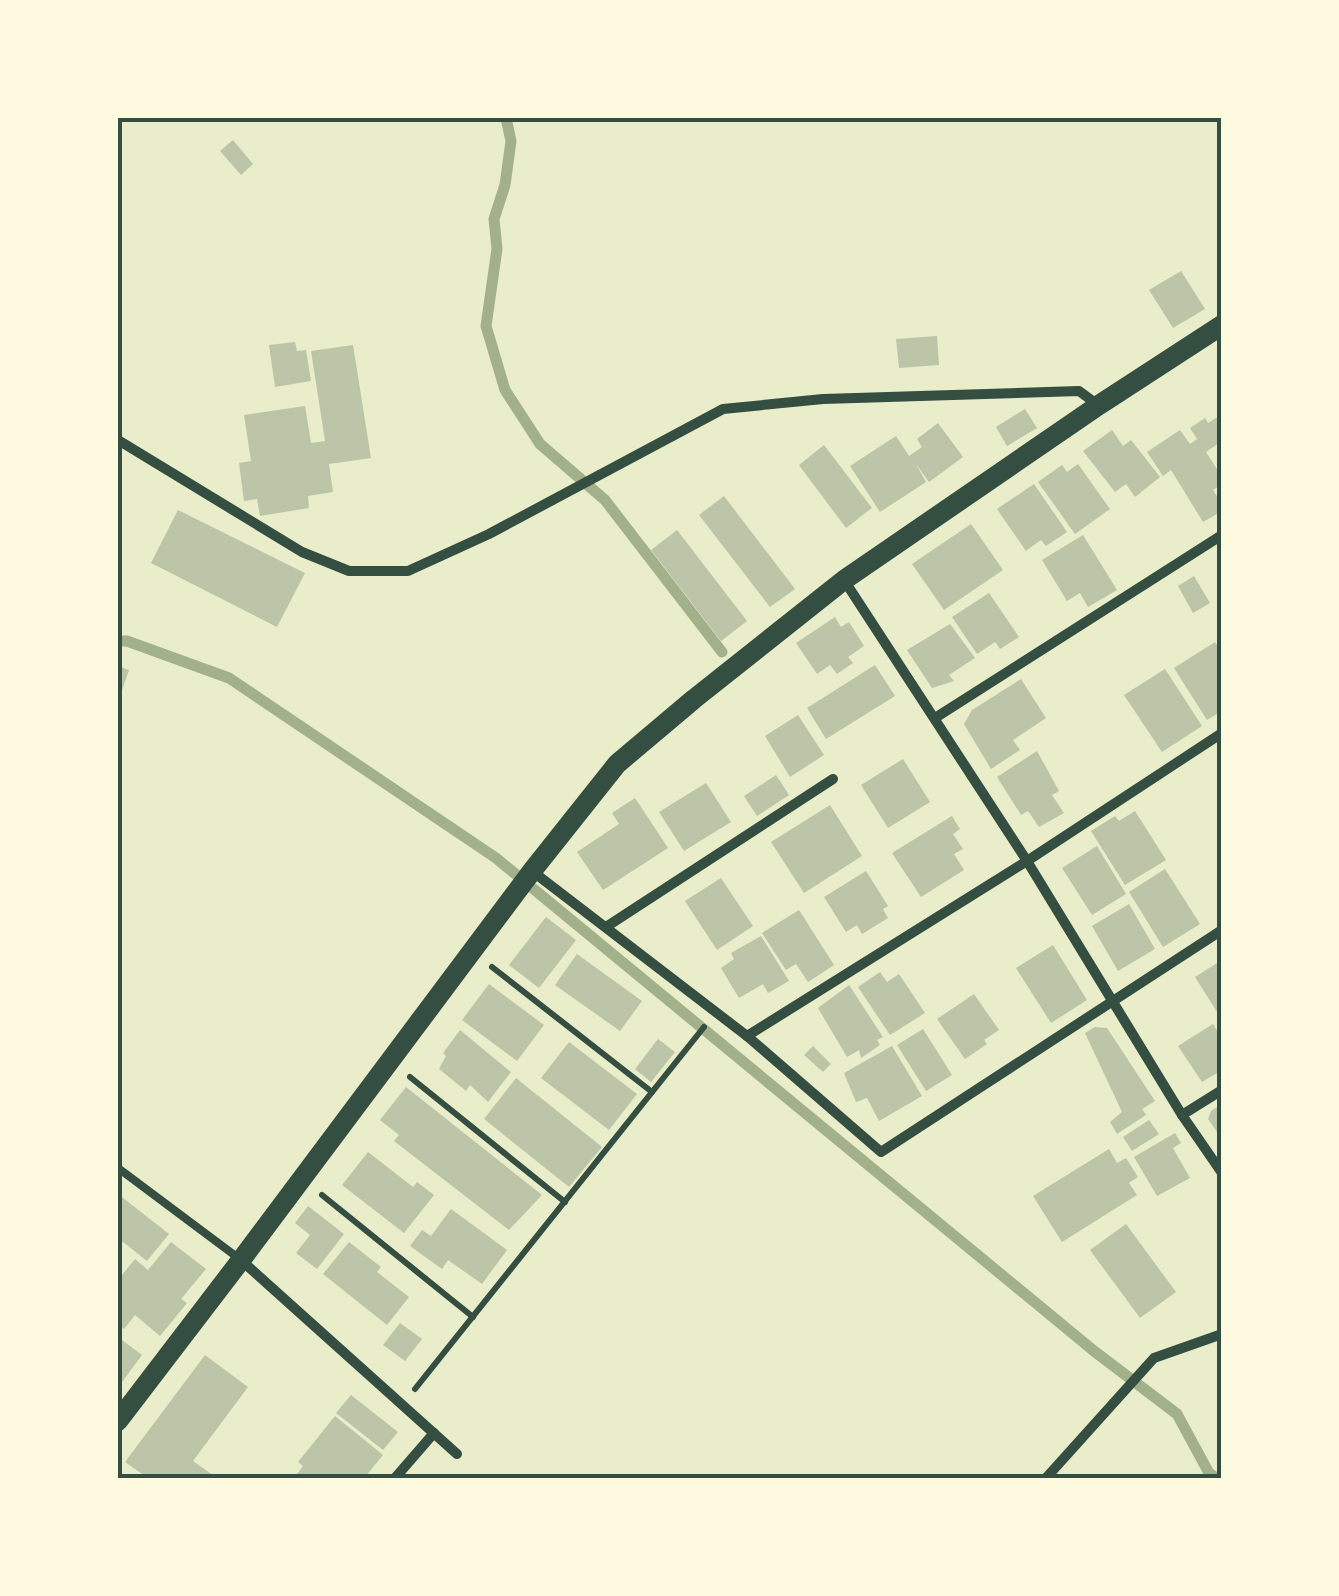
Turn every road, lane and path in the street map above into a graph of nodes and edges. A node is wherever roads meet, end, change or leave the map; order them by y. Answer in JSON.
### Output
{"nodes":[{"id":1,"x":1219,"y":332,"type":"edge"},
{"id":2,"x":1099,"y":405,"type":"junction"},
{"id":3,"x":118,"y":440,"type":"edge"},
{"id":4,"x":1222,"y":534,"type":"edge"},
{"id":5,"x":844,"y":580,"type":"junction"},
{"id":6,"x":935,"y":718,"type":"junction"},
{"id":7,"x":1222,"y":733,"type":"edge"},
{"id":8,"x":833,"y":779,"type":"dead end"},
{"id":9,"x":1026,"y":861,"type":"junction"},
{"id":10,"x":532,"y":870,"type":"junction"},
{"id":11,"x":606,"y":927,"type":"junction"},
{"id":12,"x":1222,"y":930,"type":"edge"},
{"id":13,"x":471,"y":951,"type":"junction"},
{"id":14,"x":1111,"y":1001,"type":"junction"},
{"id":15,"x":716,"y":1012,"type":"junction"},
{"id":16,"x":748,"y":1036,"type":"junction"},
{"id":17,"x":390,"y":1061,"type":"junction"},
{"id":18,"x":1222,"y":1090,"type":"edge"},
{"id":19,"x":652,"y":1092,"type":"junction"},
{"id":20,"x":1182,"y":1116,"type":"junction"},
{"id":21,"x":118,"y":1168,"type":"edge"},
{"id":22,"x":1222,"y":1173,"type":"edge"},
{"id":23,"x":302,"y":1179,"type":"junction"},
{"id":24,"x":565,"y":1202,"type":"junction"},
{"id":25,"x":241,"y":1260,"type":"junction"},
{"id":26,"x":473,"y":1317,"type":"junction"},
{"id":27,"x":1222,"y":1334,"type":"edge"},
{"id":28,"x":402,"y":1405,"type":"junction"},
{"id":29,"x":118,"y":1421,"type":"edge"},
{"id":30,"x":434,"y":1433,"type":"junction"},
{"id":31,"x":456,"y":1454,"type":"dead end"},
{"id":32,"x":396,"y":1478,"type":"edge"},
{"id":33,"x":1046,"y":1478,"type":"edge"}],
"edges":[{"from":1,"to":2,"type":"main road"},
{"from":2,"to":3,"type":"street"},
{"from":2,"to":5,"type":"main road"},
{"from":4,"to":6,"type":"street"},
{"from":5,"to":6,"type":"street"},
{"from":5,"to":10,"type":"main road"},
{"from":6,"to":9,"type":"street"},
{"from":7,"to":9,"type":"street"},
{"from":8,"to":11,"type":"street"},
{"from":9,"to":14,"type":"street"},
{"from":9,"to":16,"type":"street"},
{"from":10,"to":11,"type":"street"},
{"from":10,"to":13,"type":"main road"},
{"from":11,"to":15,"type":"street"},
{"from":12,"to":14,"type":"street"},
{"from":13,"to":17,"type":"main road"},
{"from":13,"to":19,"type":"path"},
{"from":14,"to":16,"type":"street"},
{"from":14,"to":20,"type":"street"},
{"from":15,"to":16,"type":"street"},
{"from":15,"to":19,"type":"path"},
{"from":17,"to":23,"type":"main road"},
{"from":17,"to":24,"type":"path"},
{"from":18,"to":20,"type":"street"},
{"from":19,"to":24,"type":"path"},
{"from":20,"to":22,"type":"street"},
{"from":21,"to":25,"type":"lane"},
{"from":23,"to":25,"type":"main road"},
{"from":23,"to":26,"type":"path"},
{"from":24,"to":26,"type":"path"},
{"from":25,"to":28,"type":"street"},
{"from":25,"to":29,"type":"main road"},
{"from":26,"to":28,"type":"path"},
{"from":27,"to":33,"type":"street"},
{"from":28,"to":30,"type":"street"},
{"from":30,"to":31,"type":"street"},
{"from":30,"to":32,"type":"street"}]}
